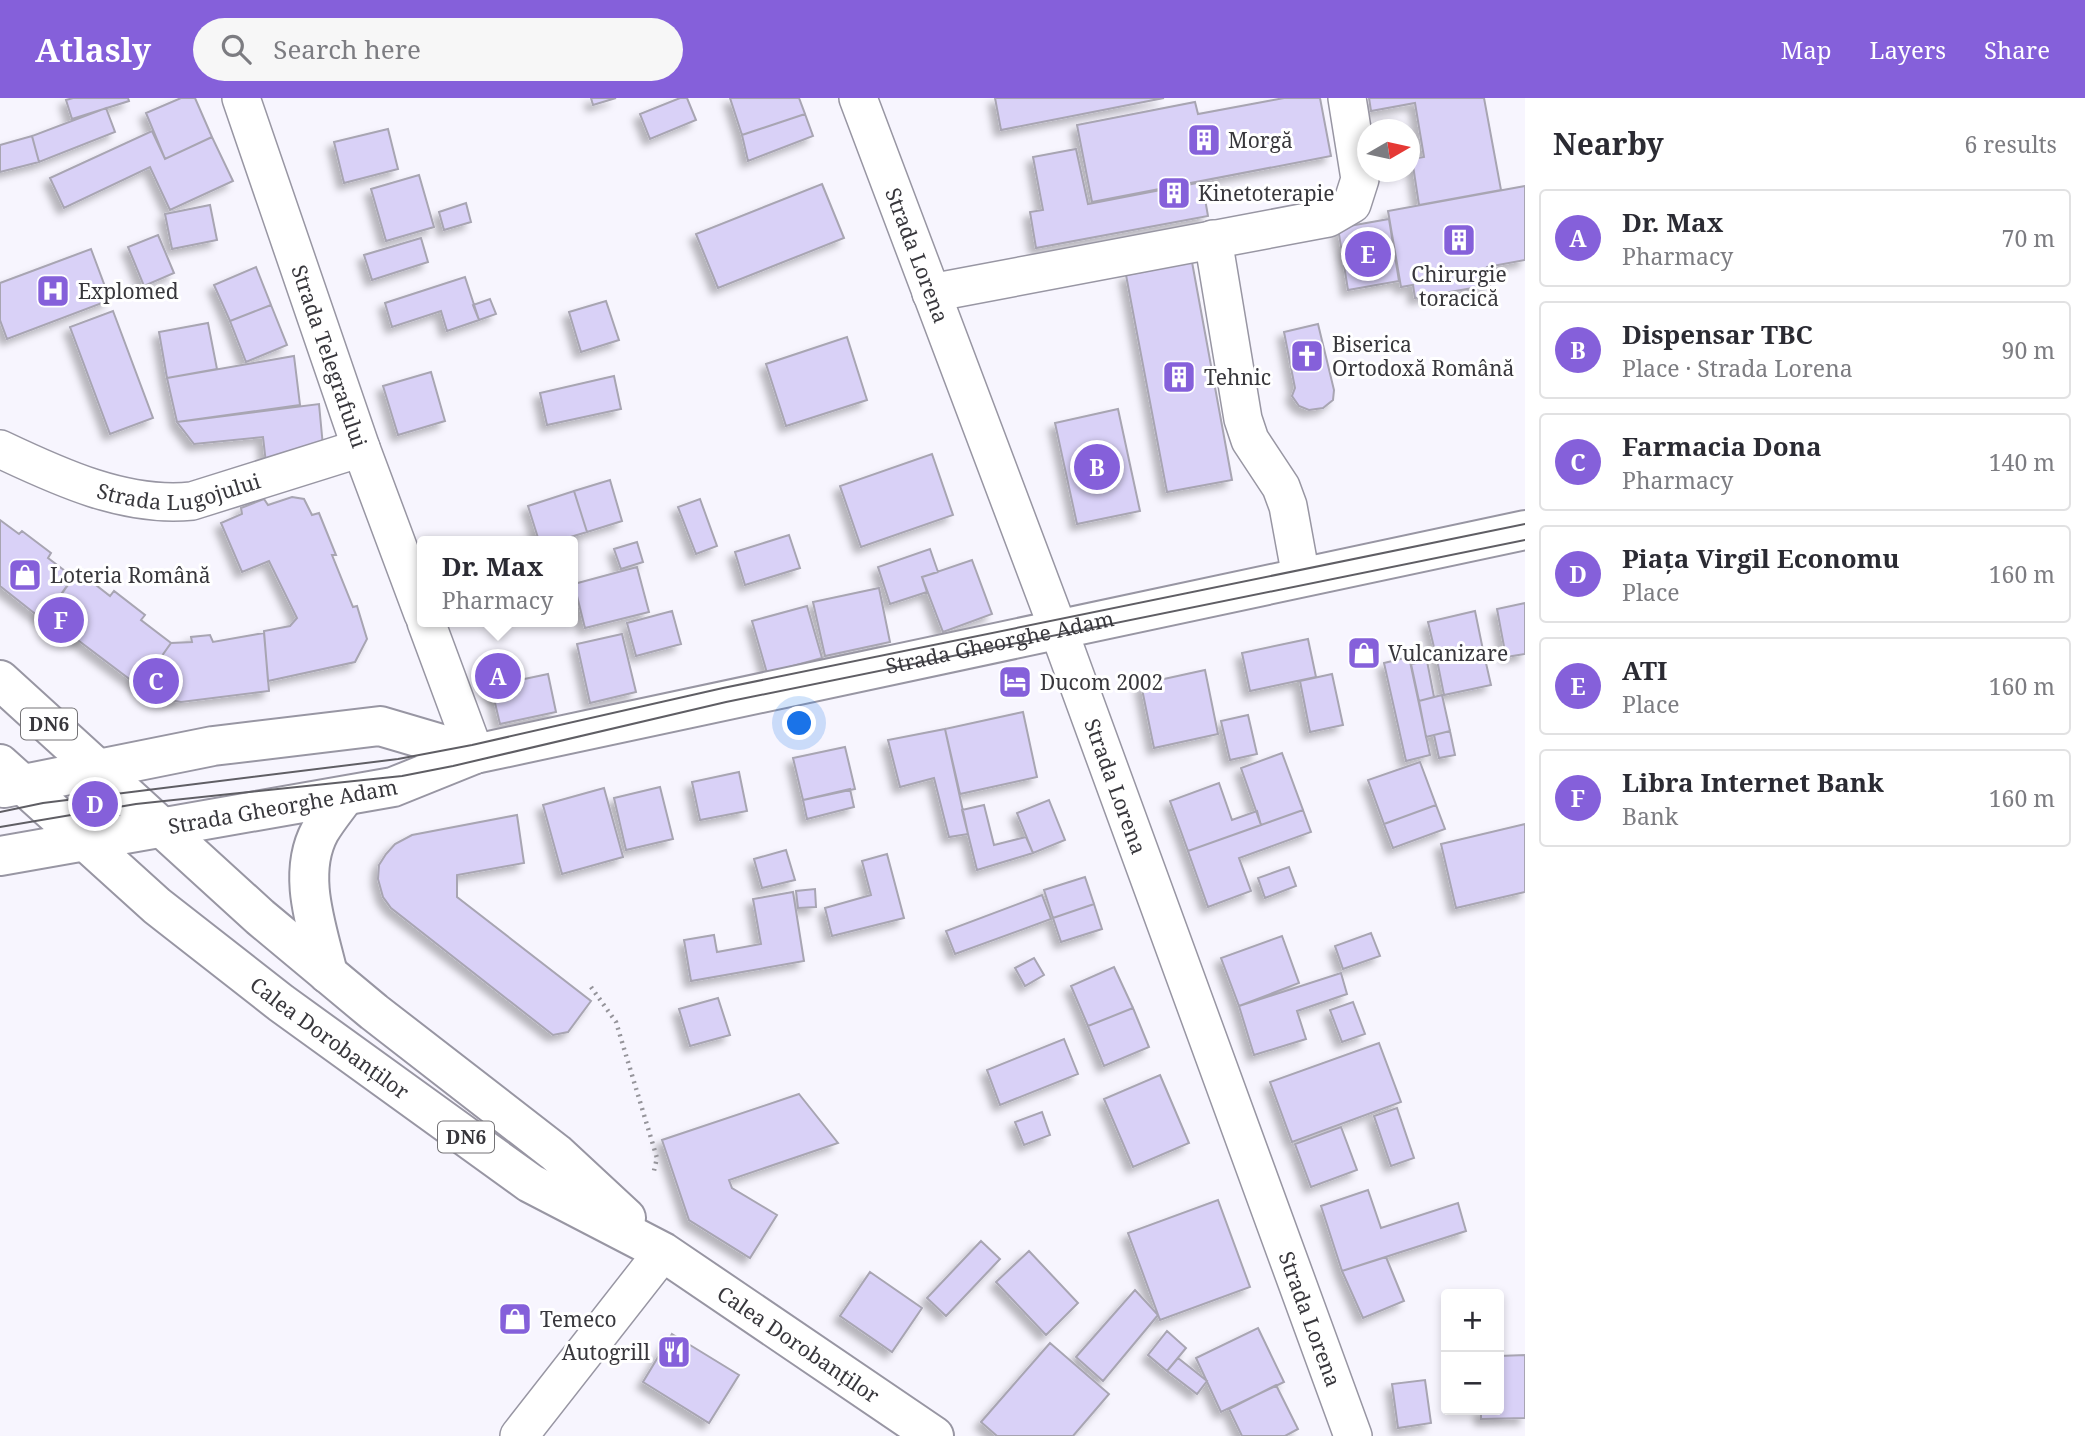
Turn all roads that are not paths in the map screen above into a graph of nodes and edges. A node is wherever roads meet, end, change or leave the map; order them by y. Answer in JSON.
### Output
{"nodes":[{"id":1,"x":241,"y":98,"type":"edge"},
{"id":2,"x":858,"y":98,"type":"edge"},
{"id":3,"x":1347,"y":98,"type":"edge"},
{"id":4,"x":1213,"y":239,"type":"junction"},
{"id":5,"x":931,"y":293,"type":"junction"},
{"id":6,"x":361,"y":448,"type":"junction"},
{"id":7,"x":0,"y":449,"type":"edge"},
{"id":8,"x":1525,"y":530,"type":"edge"},
{"id":9,"x":1301,"y":577,"type":"junction"},
{"id":10,"x":417,"y":598,"type":"edge"},
{"id":11,"x":428,"y":627,"type":"edge"},
{"id":12,"x":1057,"y":628,"type":"junction"},
{"id":13,"x":0,"y":680,"type":"edge"},
{"id":14,"x":475,"y":754,"type":"junction"},
{"id":15,"x":97,"y":769,"type":"junction"},
{"id":16,"x":8,"y":779,"type":"edge"},
{"id":17,"x":345,"y":796,"type":"junction"},
{"id":18,"x":161,"y":828,"type":"junction"},
{"id":19,"x":85,"y":841,"type":"junction"},
{"id":20,"x":0,"y":856,"type":"edge"},
{"id":21,"x":328,"y":974,"type":"junction"},
{"id":22,"x":663,"y":1252,"type":"junction"},
{"id":23,"x":519,"y":1436,"type":"edge"},
{"id":24,"x":934,"y":1436,"type":"edge"},
{"id":25,"x":1353,"y":1436,"type":"edge"}],
"edges":[{"from":1,"to":6,"type":"street","name":"Strada Telegrafului"},
{"from":2,"to":5,"type":"street","name":"Strada Lorena"},
{"from":3,"to":4,"type":"street"},
{"from":4,"to":5,"type":"street"},
{"from":4,"to":9,"type":"street"},
{"from":5,"to":12,"type":"street","name":"Strada Lorena"},
{"from":6,"to":7,"type":"street","name":"Strada Lugojului"},
{"from":6,"to":10,"type":"street","name":"Strada Telegrafului"},
{"from":8,"to":9,"type":"main road","name":"Strada Gheorghe Adam"},
{"from":9,"to":12,"type":"main road","name":"Strada Gheorghe Adam"},
{"from":11,"to":14,"type":"street"},
{"from":12,"to":14,"type":"main road","name":"Strada Gheorghe Adam"},
{"from":12,"to":25,"type":"street","name":"Strada Lorena"},
{"from":13,"to":15,"type":"main road","number":"DN6"},
{"from":14,"to":15,"type":"main road","name":"Strada Gheorghe Adam"},
{"from":14,"to":17,"type":"main road","name":"Strada Gheorghe Adam"},
{"from":15,"to":16,"type":"main road","name":"Strada Gheorghe Adam"},
{"from":15,"to":18,"type":"main road","number":"DN6"},
{"from":16,"to":19,"type":"main road","name":"Calea Dorobanților","number":"DN6"},
{"from":17,"to":18,"type":"main road","name":"Strada Gheorghe Adam"},
{"from":17,"to":21,"type":"main road"},
{"from":18,"to":19,"type":"main road","name":"Strada Gheorghe Adam"},
{"from":18,"to":21,"type":"main road","name":"Calea Dorobanților","number":"DN6"},
{"from":19,"to":20,"type":"main road","name":"Strada Gheorghe Adam"},
{"from":19,"to":22,"type":"main road","name":"Calea Dorobanților","number":"DN6"},
{"from":21,"to":22,"type":"main road","name":"Calea Dorobanților","number":"DN6"},
{"from":22,"to":23,"type":"street"},
{"from":22,"to":24,"type":"main road","name":"Calea Dorobanților","number":"DN6"}]}
